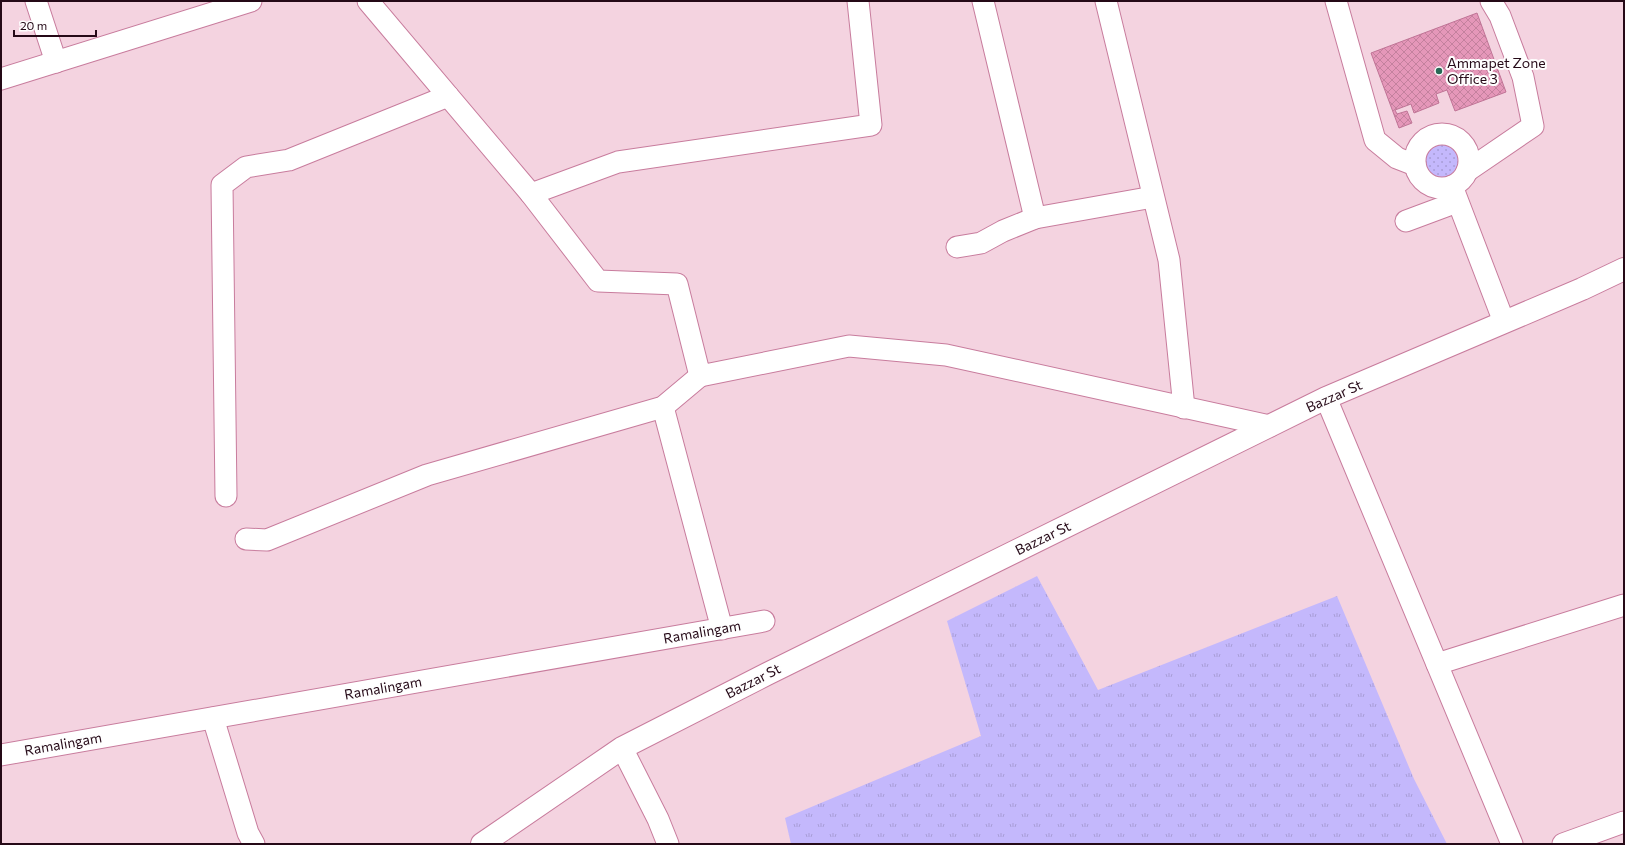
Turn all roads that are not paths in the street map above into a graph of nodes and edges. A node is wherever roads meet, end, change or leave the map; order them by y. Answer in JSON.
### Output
{"nodes":[{"id":1,"x":36,"y":1,"type":"edge"},
{"id":2,"x":251,"y":1,"type":"edge"},
{"id":3,"x":368,"y":1,"type":"edge"},
{"id":4,"x":858,"y":1,"type":"edge"},
{"id":5,"x":983,"y":1,"type":"edge"},
{"id":6,"x":1106,"y":1,"type":"edge"},
{"id":7,"x":1336,"y":1,"type":"edge"},
{"id":8,"x":1492,"y":1,"type":"edge"},
{"id":9,"x":56,"y":62,"type":"junction"},
{"id":10,"x":1,"y":79,"type":"edge"},
{"id":11,"x":448,"y":96,"type":"junction"},
{"id":12,"x":1415,"y":165,"type":"junction"},
{"id":13,"x":1467,"y":171,"type":"junction"},
{"id":14,"x":531,"y":194,"type":"junction"},
{"id":15,"x":1454,"y":194,"type":"junction"},
{"id":16,"x":1153,"y":196,"type":"junction"},
{"id":17,"x":1035,"y":218,"type":"junction"},
{"id":18,"x":1406,"y":221,"type":"dead end"},
{"id":19,"x":957,"y":247,"type":"dead end"},
{"id":20,"x":1624,"y":269,"type":"edge"},
{"id":21,"x":1504,"y":322,"type":"junction"},
{"id":22,"x":700,"y":376,"type":"junction"},
{"id":23,"x":1326,"y":398,"type":"junction"},
{"id":24,"x":663,"y":407,"type":"junction"},
{"id":25,"x":1184,"y":408,"type":"junction"},
{"id":26,"x":1270,"y":426,"type":"junction"},
{"id":27,"x":226,"y":496,"type":"dead end"},
{"id":28,"x":246,"y":539,"type":"dead end"},
{"id":29,"x":1624,"y":606,"type":"edge"},
{"id":30,"x":764,"y":621,"type":"dead end"},
{"id":31,"x":722,"y":629,"type":"junction"},
{"id":32,"x":1437,"y":664,"type":"junction"},
{"id":33,"x":213,"y":718,"type":"junction"},
{"id":34,"x":622,"y":748,"type":"junction"},
{"id":35,"x":1,"y":755,"type":"edge"},
{"id":36,"x":1624,"y":822,"type":"edge"},
{"id":37,"x":254,"y":844,"type":"edge"},
{"id":38,"x":482,"y":844,"type":"edge"},
{"id":39,"x":668,"y":844,"type":"edge"},
{"id":40,"x":1512,"y":844,"type":"edge"},
{"id":41,"x":1563,"y":844,"type":"edge"}],
"edges":[{"from":1,"to":9,"type":"street"},
{"from":2,"to":9,"type":"street"},
{"from":3,"to":11,"type":"street"},
{"from":4,"to":14,"type":"street"},
{"from":5,"to":17,"type":"street"},
{"from":6,"to":16,"type":"street"},
{"from":7,"to":12,"type":"street"},
{"from":8,"to":13,"type":"street"},
{"from":9,"to":10,"type":"street"},
{"from":11,"to":14,"type":"street"},
{"from":11,"to":27,"type":"street"},
{"from":12,"to":13,"type":"street"},
{"from":12,"to":15,"type":"street"},
{"from":13,"to":15,"type":"street"},
{"from":14,"to":22,"type":"street"},
{"from":15,"to":18,"type":"street"},
{"from":15,"to":21,"type":"street"},
{"from":16,"to":17,"type":"street"},
{"from":16,"to":25,"type":"street"},
{"from":17,"to":19,"type":"street"},
{"from":20,"to":21,"type":"main road","name":"Bazzar St"},
{"from":21,"to":23,"type":"main road","name":"Bazzar St"},
{"from":22,"to":24,"type":"street"},
{"from":22,"to":25,"type":"street"},
{"from":23,"to":26,"type":"main road","name":"Bazzar St"},
{"from":23,"to":32,"type":"street"},
{"from":24,"to":28,"type":"street"},
{"from":24,"to":31,"type":"street"},
{"from":25,"to":26,"type":"street"},
{"from":26,"to":34,"type":"main road","name":"Bazzar St"},
{"from":29,"to":32,"type":"street"},
{"from":30,"to":31,"type":"street","name":"Ramalingam"},
{"from":31,"to":33,"type":"street","name":"Ramalingam"},
{"from":32,"to":40,"type":"street"},
{"from":33,"to":35,"type":"street","name":"Ramalingam"},
{"from":33,"to":37,"type":"street"},
{"from":34,"to":38,"type":"main road","name":"Bazzar St"},
{"from":34,"to":39,"type":"street"},
{"from":36,"to":41,"type":"street"}]}
